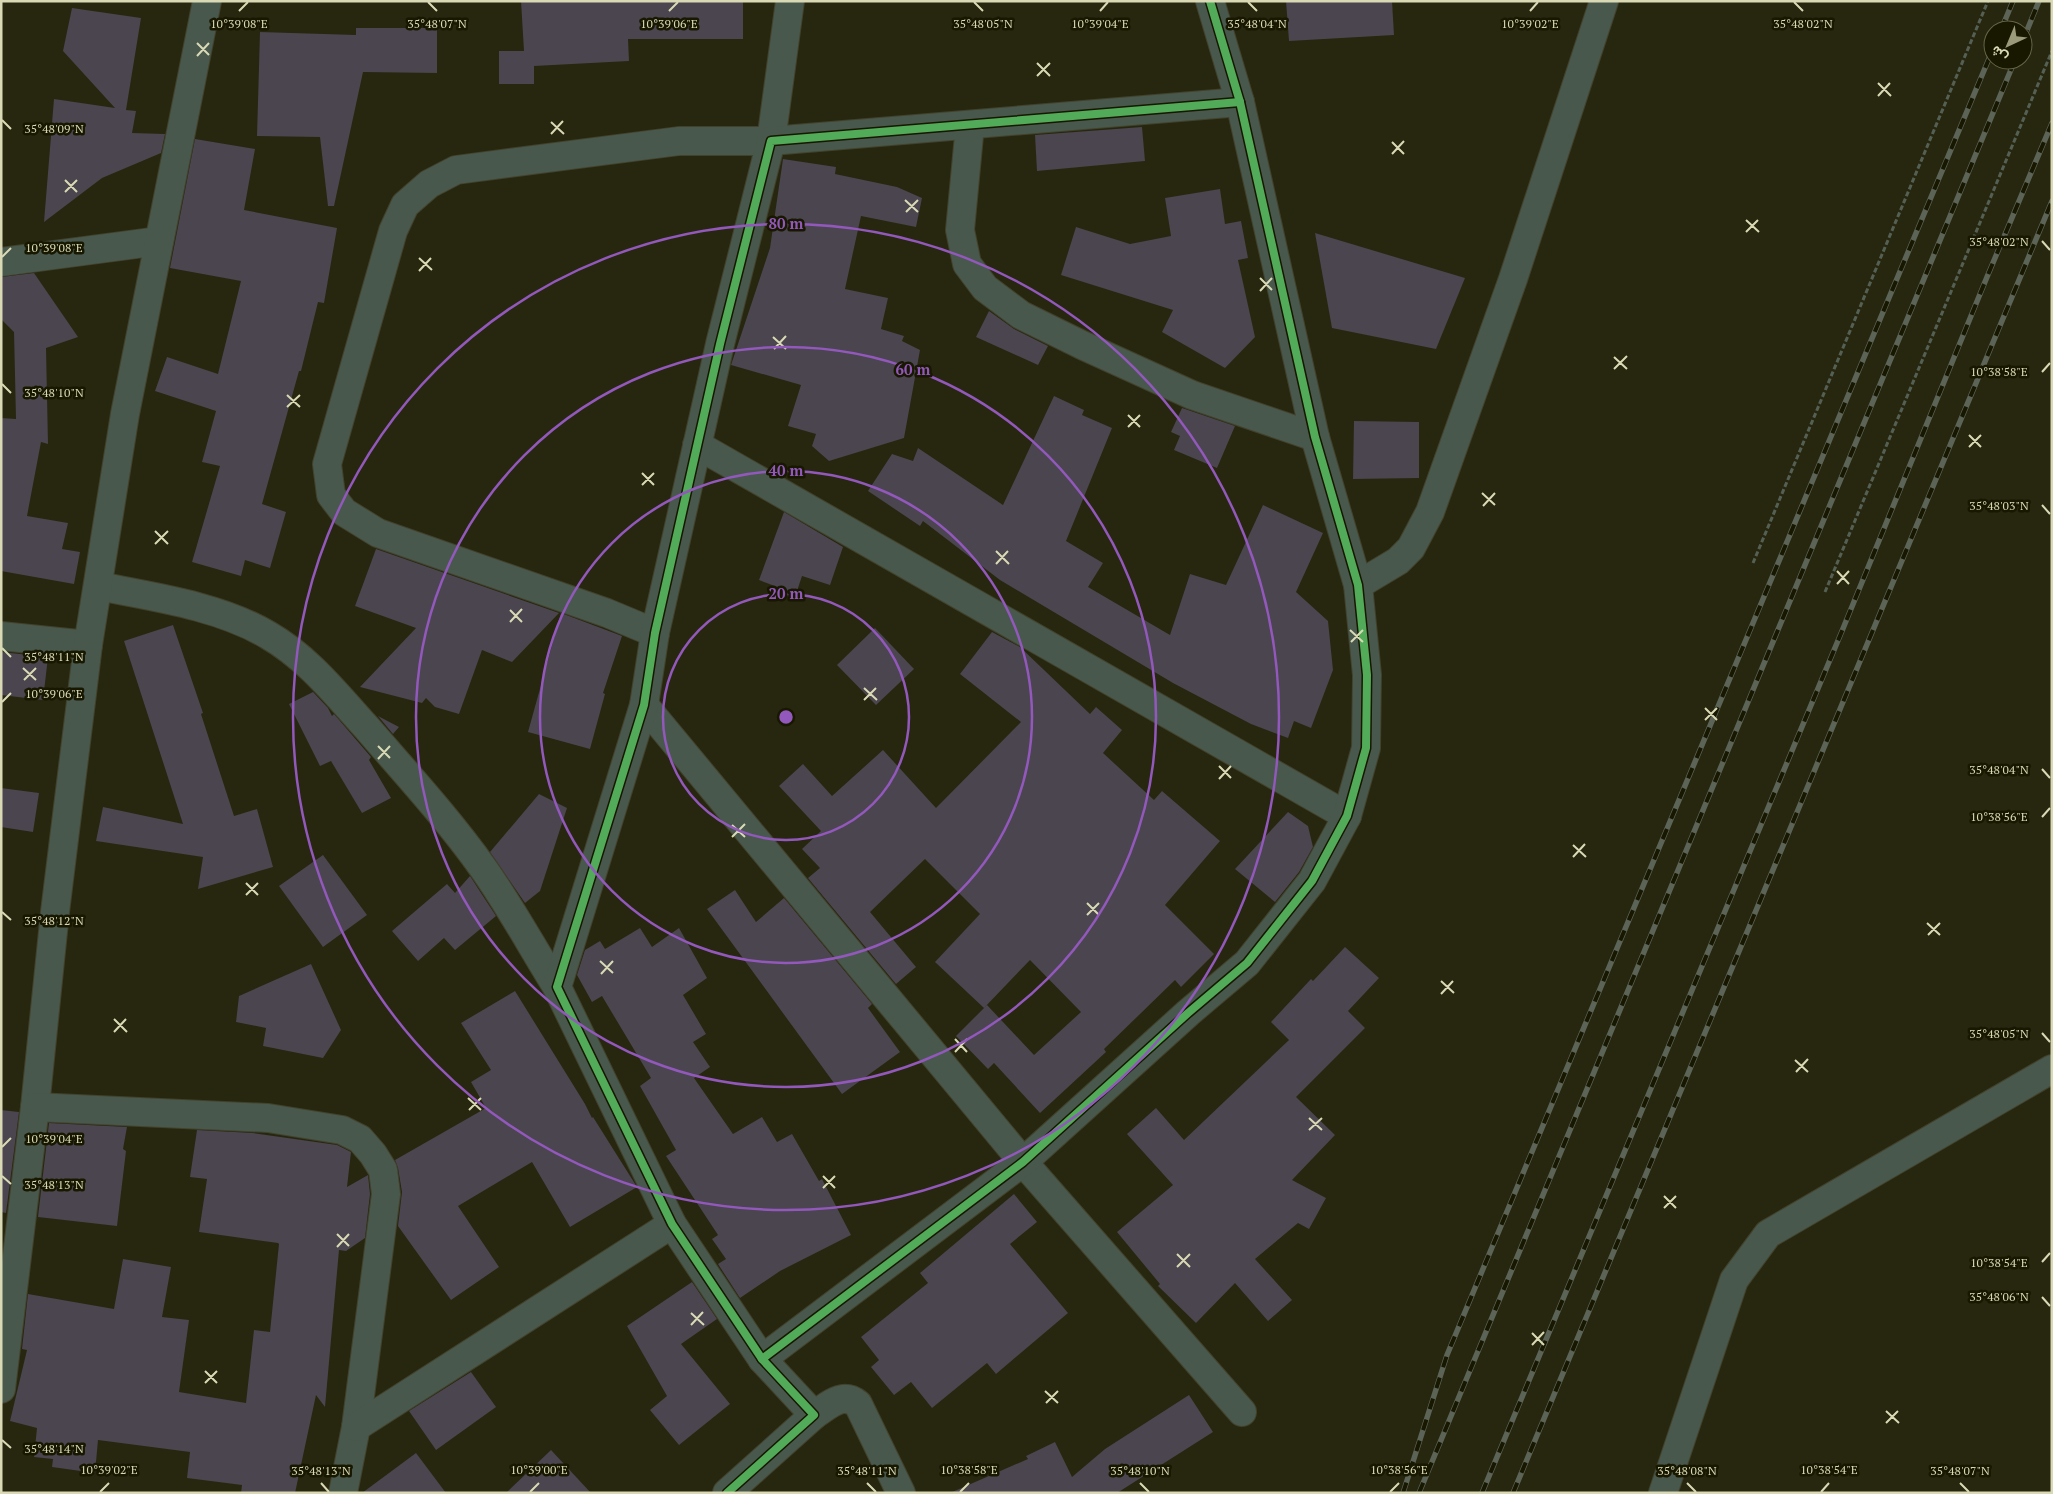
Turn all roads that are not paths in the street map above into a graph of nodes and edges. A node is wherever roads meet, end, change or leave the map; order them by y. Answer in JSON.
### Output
{"nodes":[{"id":1,"x":207,"y":1,"type":"edge"},
{"id":2,"x":790,"y":1,"type":"edge"},
{"id":3,"x":1210,"y":1,"type":"edge"},
{"id":4,"x":1604,"y":1,"type":"edge"},
{"id":5,"x":1240,"y":102,"type":"junction"},
{"id":6,"x":970,"y":125,"type":"junction"},
{"id":7,"x":771,"y":141,"type":"junction"},
{"id":8,"x":159,"y":241,"type":"junction"},
{"id":9,"x":1,"y":262,"type":"edge"},
{"id":10,"x":1315,"y":437,"type":"junction"},
{"id":11,"x":697,"y":446,"type":"junction"},
{"id":12,"x":1358,"y":585,"type":"junction"},
{"id":13,"x":98,"y":586,"type":"junction"},
{"id":14,"x":655,"y":633,"type":"junction"},
{"id":15,"x":1,"y":636,"type":"edge"},
{"id":16,"x":88,"y":645,"type":"junction"},
{"id":17,"x":644,"y":705,"type":"junction"},
{"id":18,"x":1346,"y":816,"type":"junction"},
{"id":19,"x":558,"y":986,"type":"junction"},
{"id":20,"x":2052,"y":1069,"type":"edge"},
{"id":21,"x":35,"y":1107,"type":"junction"},
{"id":22,"x":1023,"y":1162,"type":"junction"},
{"id":23,"x":672,"y":1224,"type":"junction"},
{"id":24,"x":762,"y":1359,"type":"junction"},
{"id":25,"x":1,"y":1389,"type":"edge"},
{"id":26,"x":1242,"y":1412,"type":"dead end"},
{"id":27,"x":814,"y":1415,"type":"junction"},
{"id":28,"x":356,"y":1427,"type":"junction"},
{"id":29,"x":343,"y":1493,"type":"edge"},
{"id":30,"x":727,"y":1493,"type":"edge"},
{"id":31,"x":901,"y":1493,"type":"edge"},
{"id":32,"x":1663,"y":1493,"type":"edge"}],
"edges":[{"from":1,"to":8,"type":"street"},
{"from":2,"to":7,"type":"street"},
{"from":3,"to":5,"type":"street"},
{"from":4,"to":12,"type":"street"},
{"from":5,"to":6,"type":"street"},
{"from":5,"to":10,"type":"street"},
{"from":6,"to":7,"type":"street"},
{"from":6,"to":10,"type":"street"},
{"from":7,"to":11,"type":"street"},
{"from":7,"to":14,"type":"street"},
{"from":8,"to":9,"type":"street"},
{"from":8,"to":13,"type":"street"},
{"from":10,"to":12,"type":"street"},
{"from":11,"to":14,"type":"street"},
{"from":11,"to":18,"type":"street"},
{"from":12,"to":18,"type":"street"},
{"from":13,"to":16,"type":"street"},
{"from":13,"to":19,"type":"street"},
{"from":14,"to":17,"type":"street"},
{"from":15,"to":16,"type":"street"},
{"from":16,"to":21,"type":"street"},
{"from":17,"to":19,"type":"street"},
{"from":17,"to":22,"type":"street"},
{"from":18,"to":22,"type":"street"},
{"from":19,"to":23,"type":"street"},
{"from":20,"to":32,"type":"street"},
{"from":21,"to":25,"type":"street"},
{"from":21,"to":28,"type":"street"},
{"from":22,"to":24,"type":"street"},
{"from":22,"to":26,"type":"street"},
{"from":23,"to":24,"type":"street"},
{"from":23,"to":28,"type":"street"},
{"from":24,"to":27,"type":"street"},
{"from":27,"to":30,"type":"street"},
{"from":27,"to":31,"type":"street"},
{"from":28,"to":29,"type":"street"}]}
